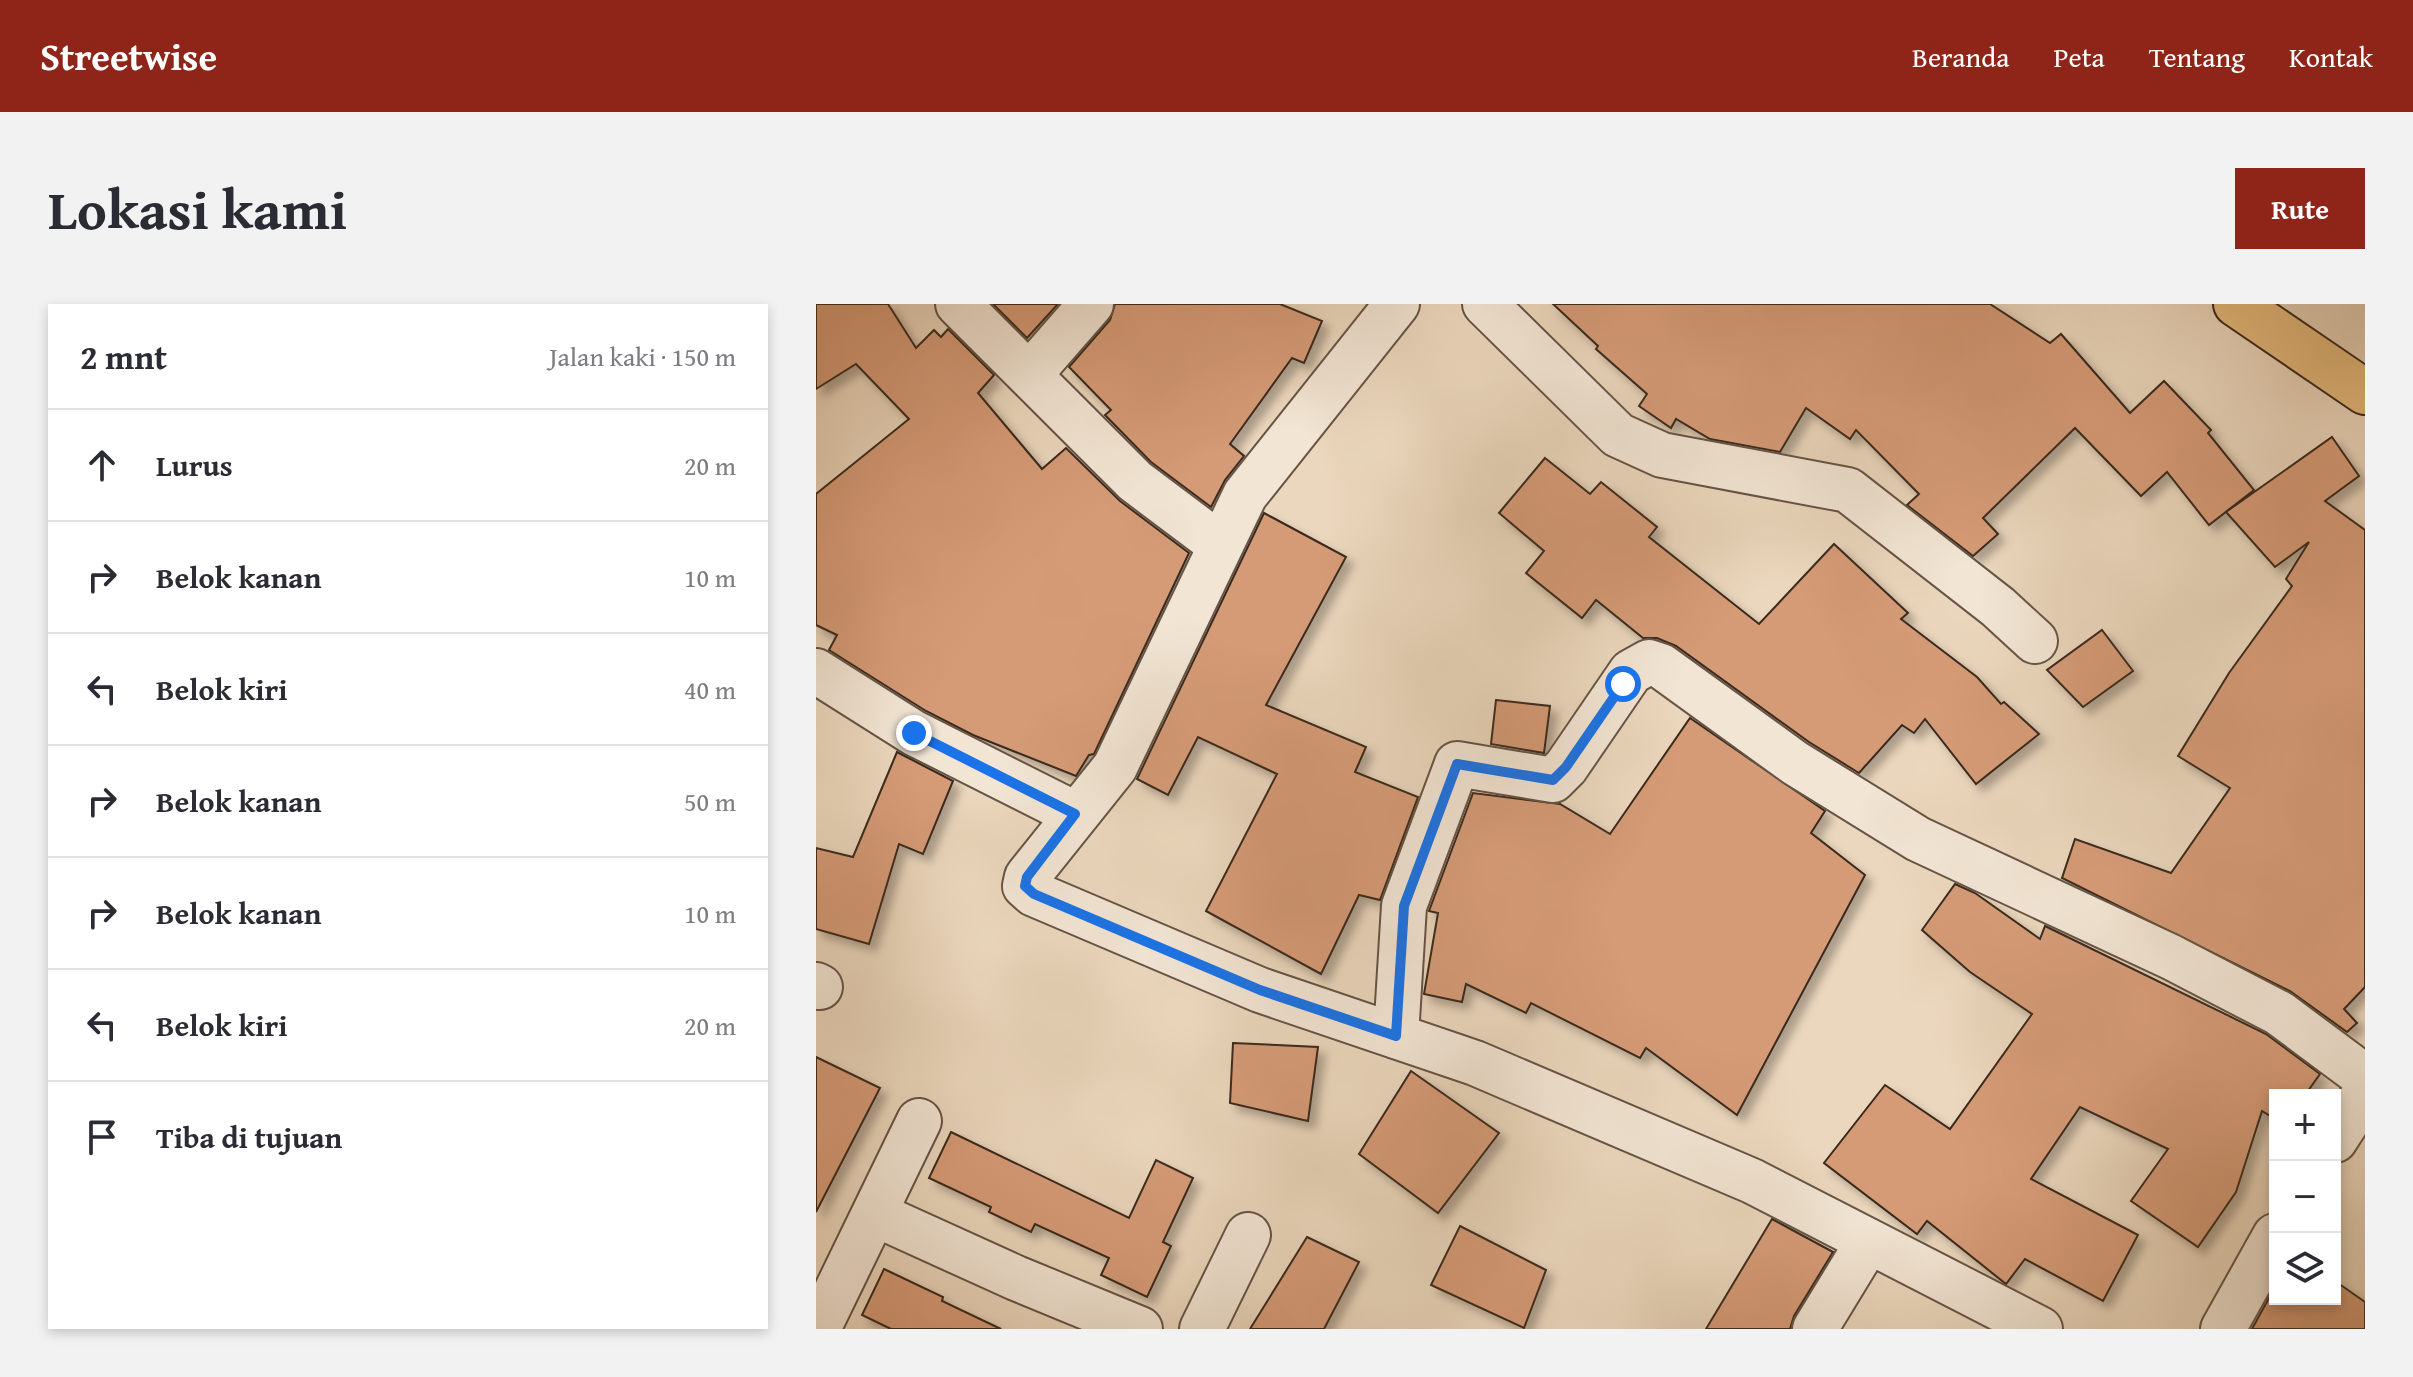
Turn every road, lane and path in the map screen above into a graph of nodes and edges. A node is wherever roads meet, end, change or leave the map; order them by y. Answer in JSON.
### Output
{"nodes":[{"id":1,"x":958,"y":304,"type":"edge"},
{"id":2,"x":1091,"y":304,"type":"edge"},
{"id":3,"x":1397,"y":304,"type":"edge"},
{"id":4,"x":1503,"y":309,"type":"edge"},
{"id":5,"x":2263,"y":312,"type":"edge"},
{"id":6,"x":1030,"y":374,"type":"junction"},
{"id":7,"x":2365,"y":392,"type":"edge"},
{"id":8,"x":1220,"y":545,"type":"junction"},
{"id":9,"x":2035,"y":641,"type":"dead end"},
{"id":10,"x":816,"y":671,"type":"edge"},
{"id":11,"x":1075,"y":814,"type":"junction"},
{"id":12,"x":1396,"y":1036,"type":"junction"},
{"id":13,"x":2365,"y":1077,"type":"edge"},
{"id":14,"x":2365,"y":1093,"type":"edge"},
{"id":15,"x":919,"y":1121,"type":"dead end"},
{"id":16,"x":2341,"y":1131,"type":"edge"},
{"id":17,"x":875,"y":1214,"type":"junction"},
{"id":18,"x":1248,"y":1235,"type":"dead end"},
{"id":19,"x":1868,"y":1242,"type":"junction"},
{"id":20,"x":2269,"y":1247,"type":"edge"},
{"id":21,"x":818,"y":1329,"type":"edge"},
{"id":22,"x":1140,"y":1329,"type":"edge"},
{"id":23,"x":1202,"y":1329,"type":"edge"},
{"id":24,"x":1815,"y":1329,"type":"edge"},
{"id":25,"x":2040,"y":1329,"type":"edge"},
{"id":26,"x":2223,"y":1329,"type":"edge"}],
"edges":[{"from":1,"to":6,"type":"street"},
{"from":2,"to":6,"type":"street"},
{"from":3,"to":8,"type":"street"},
{"from":4,"to":9,"type":"street"},
{"from":5,"to":7,"type":"main road"},
{"from":6,"to":8,"type":"street"},
{"from":8,"to":11,"type":"street"},
{"from":10,"to":11,"type":"street"},
{"from":11,"to":12,"type":"street"},
{"from":12,"to":13,"type":"street"},
{"from":12,"to":19,"type":"street"},
{"from":14,"to":16,"type":"street"},
{"from":15,"to":17,"type":"street"},
{"from":17,"to":21,"type":"street"},
{"from":17,"to":22,"type":"street"},
{"from":18,"to":23,"type":"street"},
{"from":19,"to":24,"type":"street"},
{"from":19,"to":25,"type":"street"},
{"from":20,"to":26,"type":"street"}]}
